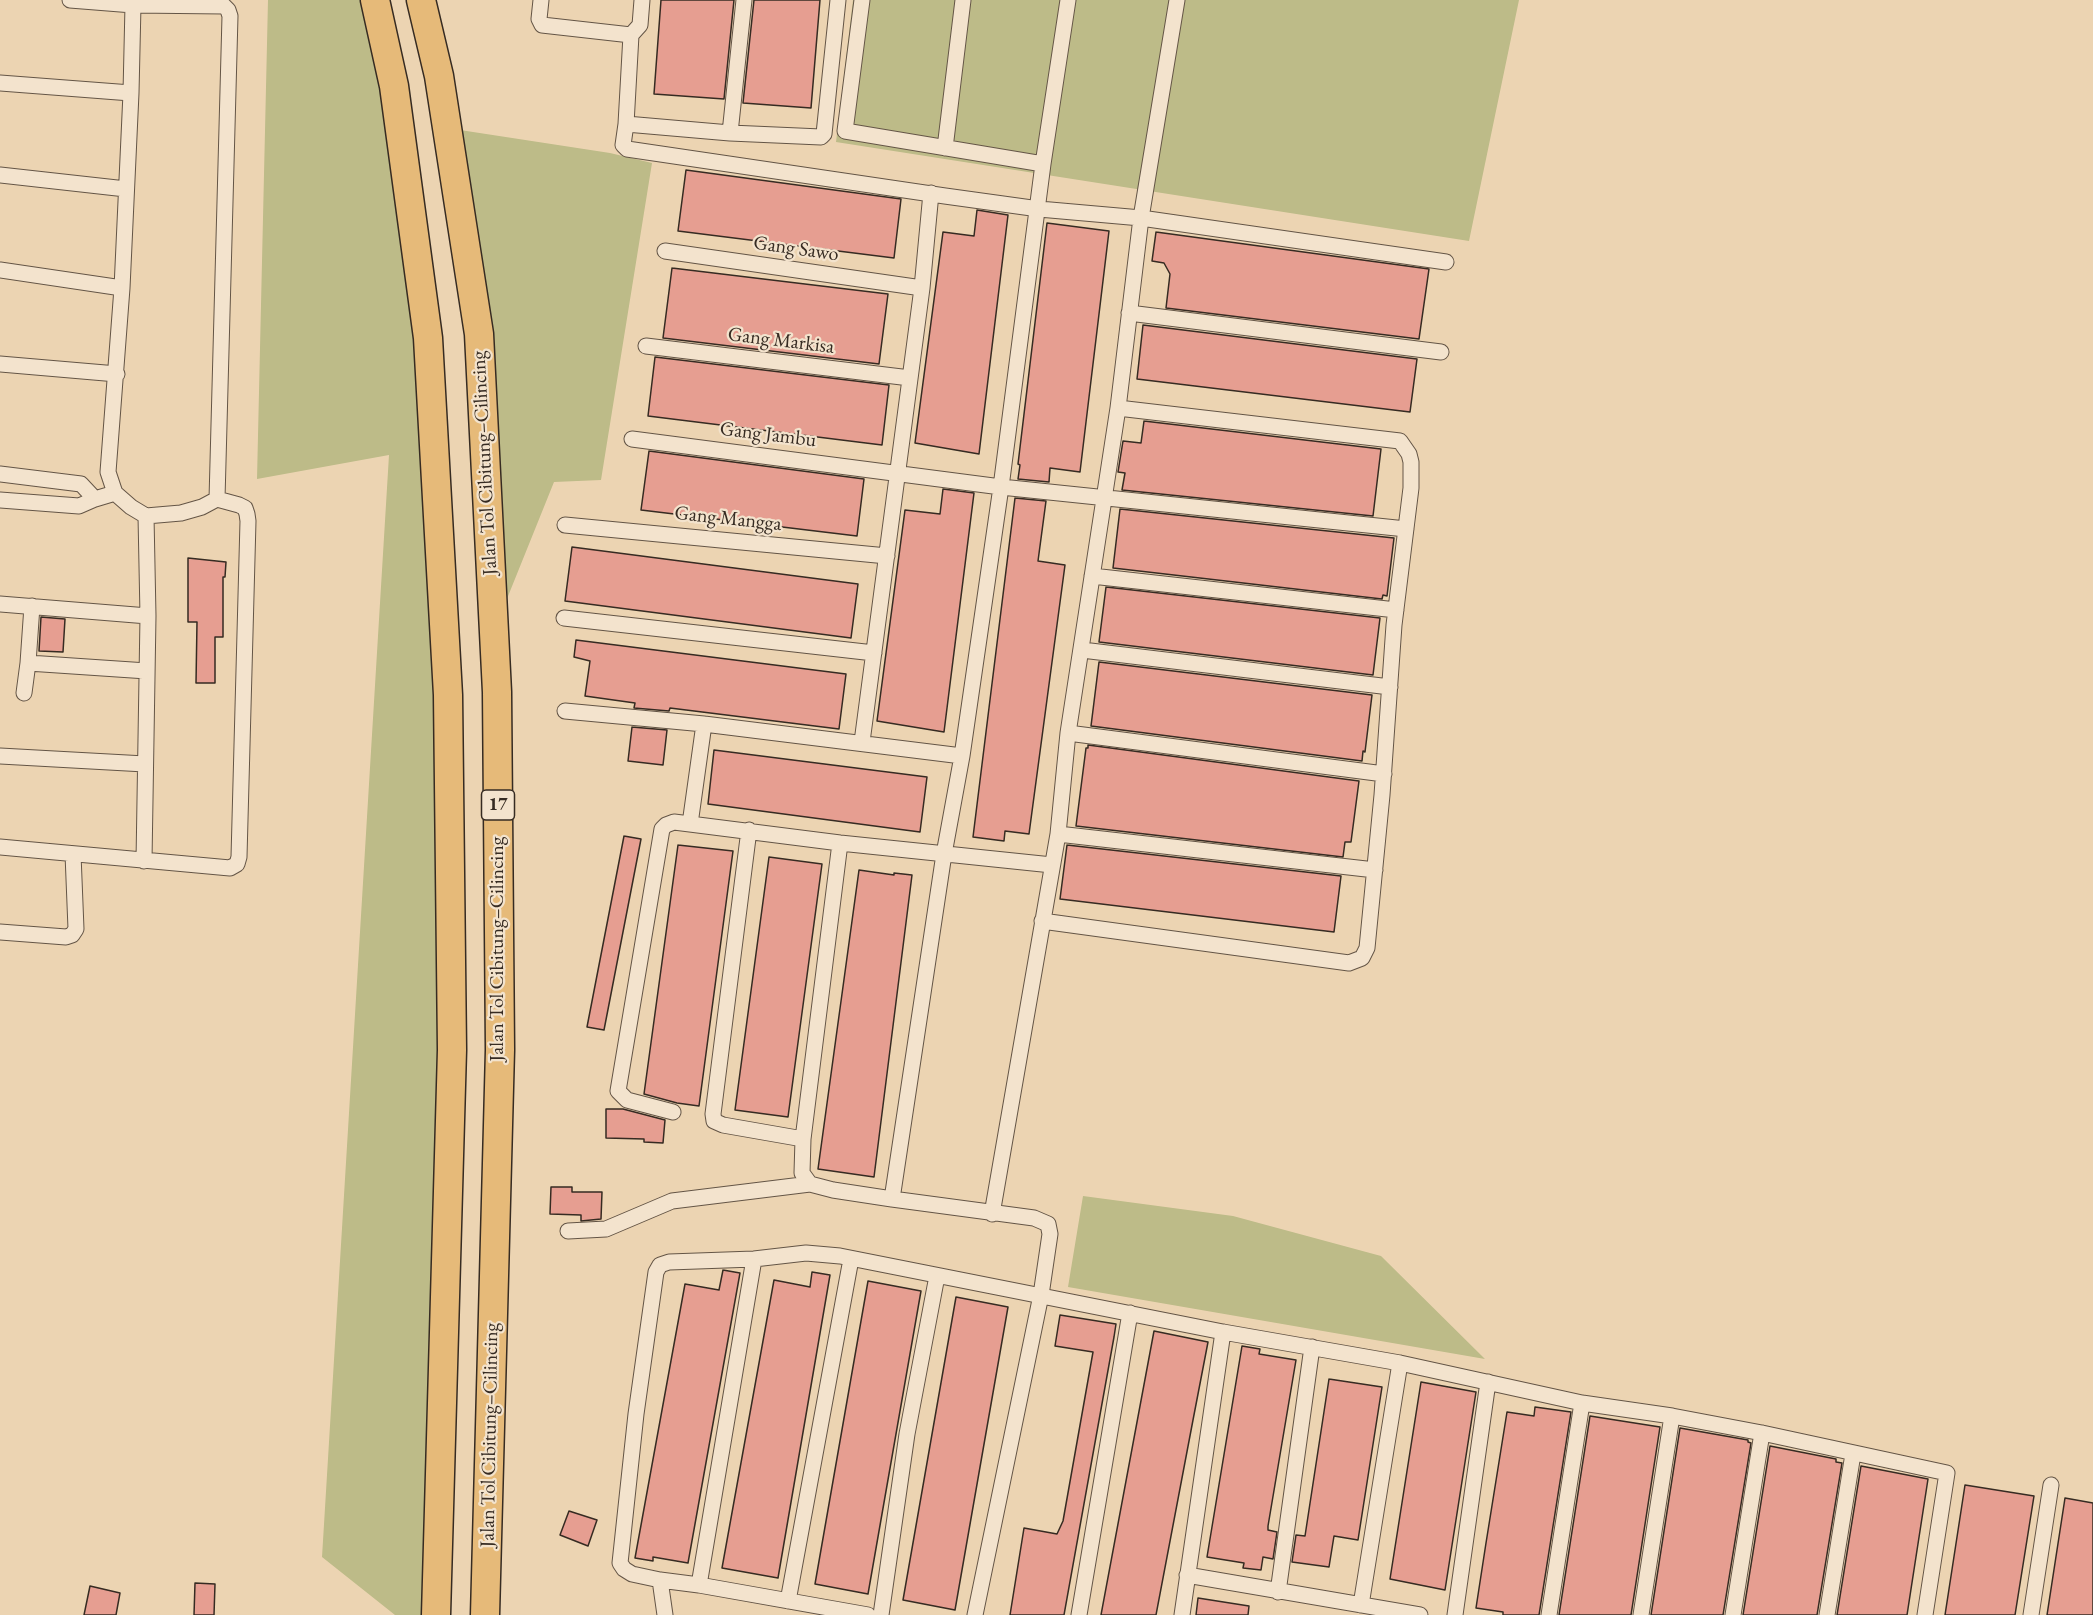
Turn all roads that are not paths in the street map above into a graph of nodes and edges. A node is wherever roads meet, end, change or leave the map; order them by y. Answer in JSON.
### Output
{"nodes":[{"id":1,"x":70,"y":0,"type":"edge"},
{"id":2,"x":375,"y":0,"type":"edge"},
{"id":3,"x":421,"y":0,"type":"edge"},
{"id":4,"x":541,"y":0,"type":"edge"},
{"id":5,"x":642,"y":0,"type":"edge"},
{"id":6,"x":744,"y":0,"type":"edge"},
{"id":7,"x":838,"y":0,"type":"edge"},
{"id":8,"x":862,"y":0,"type":"edge"},
{"id":9,"x":963,"y":0,"type":"edge"},
{"id":10,"x":1068,"y":0,"type":"edge"},
{"id":11,"x":1177,"y":0,"type":"edge"},
{"id":12,"x":96,"y":1,"type":"edge"},
{"id":13,"x":133,"y":5,"type":"junction"},
{"id":14,"x":631,"y":36,"type":"junction"},
{"id":15,"x":0,"y":83,"type":"edge"},
{"id":16,"x":131,"y":93,"type":"junction"},
{"id":17,"x":626,"y":124,"type":"junction"},
{"id":18,"x":730,"y":133,"type":"junction"},
{"id":19,"x":945,"y":148,"type":"junction"},
{"id":20,"x":1043,"y":164,"type":"junction"},
{"id":21,"x":0,"y":175,"type":"edge"},
{"id":22,"x":126,"y":189,"type":"junction"},
{"id":23,"x":931,"y":194,"type":"junction"},
{"id":24,"x":1039,"y":209,"type":"junction"},
{"id":25,"x":1141,"y":218,"type":"junction"},
{"id":26,"x":665,"y":251,"type":"dead end"},
{"id":27,"x":1446,"y":262,"type":"dead end"},
{"id":28,"x":0,"y":270,"type":"edge"},
{"id":29,"x":122,"y":288,"type":"junction"},
{"id":30,"x":922,"y":288,"type":"junction"},
{"id":31,"x":1130,"y":313,"type":"junction"},
{"id":32,"x":646,"y":346,"type":"dead end"},
{"id":33,"x":1441,"y":352,"type":"dead end"},
{"id":34,"x":0,"y":364,"type":"edge"},
{"id":35,"x":117,"y":374,"type":"junction"},
{"id":36,"x":910,"y":378,"type":"junction"},
{"id":37,"x":1118,"y":408,"type":"junction"},
{"id":38,"x":632,"y":439,"type":"dead end"},
{"id":39,"x":898,"y":473,"type":"junction"},
{"id":40,"x":0,"y":474,"type":"edge"},
{"id":41,"x":1001,"y":487,"type":"junction"},
{"id":42,"x":115,"y":493,"type":"junction"},
{"id":43,"x":1104,"y":498,"type":"junction"},
{"id":44,"x":95,"y":499,"type":"junction"},
{"id":45,"x":217,"y":499,"type":"junction"},
{"id":46,"x":0,"y":500,"type":"edge"},
{"id":47,"x":146,"y":516,"type":"junction"},
{"id":48,"x":565,"y":525,"type":"dead end"},
{"id":49,"x":1406,"y":529,"type":"junction"},
{"id":50,"x":887,"y":556,"type":"junction"},
{"id":51,"x":1092,"y":576,"type":"junction"},
{"id":52,"x":0,"y":604,"type":"edge"},
{"id":53,"x":32,"y":606,"type":"junction"},
{"id":54,"x":1396,"y":610,"type":"junction"},
{"id":55,"x":148,"y":616,"type":"junction"},
{"id":56,"x":564,"y":618,"type":"dead end"},
{"id":57,"x":1082,"y":650,"type":"junction"},
{"id":58,"x":874,"y":653,"type":"junction"},
{"id":59,"x":28,"y":663,"type":"junction"},
{"id":60,"x":147,"y":671,"type":"junction"},
{"id":61,"x":1390,"y":687,"type":"junction"},
{"id":62,"x":24,"y":693,"type":"dead end"},
{"id":63,"x":565,"y":711,"type":"dead end"},
{"id":64,"x":704,"y":724,"type":"junction"},
{"id":65,"x":1068,"y":733,"type":"junction"},
{"id":66,"x":862,"y":742,"type":"junction"},
{"id":67,"x":0,"y":756,"type":"edge"},
{"id":68,"x":962,"y":756,"type":"junction"},
{"id":69,"x":145,"y":764,"type":"junction"},
{"id":70,"x":1384,"y":774,"type":"junction"},
{"id":71,"x":690,"y":824,"type":"junction"},
{"id":72,"x":749,"y":830,"type":"junction"},
{"id":73,"x":1058,"y":834,"type":"junction"},
{"id":74,"x":840,"y":843,"type":"junction"},
{"id":75,"x":0,"y":847,"type":"edge"},
{"id":76,"x":73,"y":854,"type":"junction"},
{"id":77,"x":944,"y":854,"type":"junction"},
{"id":78,"x":144,"y":861,"type":"junction"},
{"id":79,"x":1052,"y":865,"type":"junction"},
{"id":80,"x":1375,"y":870,"type":"junction"},
{"id":81,"x":1042,"y":921,"type":"junction"},
{"id":82,"x":0,"y":933,"type":"edge"},
{"id":83,"x":673,"y":1112,"type":"dead end"},
{"id":84,"x":803,"y":1139,"type":"junction"},
{"id":85,"x":810,"y":1184,"type":"junction"},
{"id":86,"x":892,"y":1199,"type":"junction"},
{"id":87,"x":992,"y":1214,"type":"junction"},
{"id":88,"x":568,"y":1231,"type":"dead end"},
{"id":89,"x":754,"y":1258,"type":"junction"},
{"id":90,"x":851,"y":1259,"type":"junction"},
{"id":91,"x":937,"y":1276,"type":"junction"},
{"id":92,"x":1041,"y":1295,"type":"junction"},
{"id":93,"x":1130,"y":1313,"type":"junction"},
{"id":94,"x":1223,"y":1332,"type":"junction"},
{"id":95,"x":1312,"y":1347,"type":"junction"},
{"id":96,"x":1400,"y":1364,"type":"junction"},
{"id":97,"x":1488,"y":1382,"type":"junction"},
{"id":98,"x":1582,"y":1403,"type":"junction"},
{"id":99,"x":1672,"y":1416,"type":"junction"},
{"id":100,"x":1762,"y":1433,"type":"junction"},
{"id":101,"x":1853,"y":1454,"type":"junction"},
{"id":102,"x":2051,"y":1485,"type":"dead end"},
{"id":103,"x":1187,"y":1575,"type":"junction"},
{"id":104,"x":660,"y":1580,"type":"junction"},
{"id":105,"x":699,"y":1584,"type":"junction"},
{"id":106,"x":1278,"y":1592,"type":"junction"},
{"id":107,"x":788,"y":1601,"type":"junction"},
{"id":108,"x":1361,"y":1605,"type":"junction"},
{"id":109,"x":436,"y":1615,"type":"edge"},
{"id":110,"x":485,"y":1615,"type":"edge"},
{"id":111,"x":665,"y":1615,"type":"edge"},
{"id":112,"x":868,"y":1615,"type":"edge"},
{"id":113,"x":881,"y":1615,"type":"edge"},
{"id":114,"x":975,"y":1615,"type":"edge"},
{"id":115,"x":1079,"y":1615,"type":"edge"},
{"id":116,"x":1182,"y":1615,"type":"edge"},
{"id":117,"x":1420,"y":1615,"type":"edge"},
{"id":118,"x":1455,"y":1615,"type":"edge"},
{"id":119,"x":1549,"y":1615,"type":"edge"},
{"id":120,"x":1641,"y":1615,"type":"edge"},
{"id":121,"x":1733,"y":1615,"type":"edge"},
{"id":122,"x":1827,"y":1615,"type":"edge"},
{"id":123,"x":1925,"y":1615,"type":"edge"},
{"id":124,"x":2031,"y":1615,"type":"edge"}],
"edges":[{"from":1,"to":12,"type":"street"},
{"from":2,"to":109,"type":"highway"},
{"from":3,"to":110,"type":"highway","name":"Jalan Tol Cibitung–Cilincing","number":"17"},
{"from":4,"to":14,"type":"street"},
{"from":5,"to":14,"type":"street"},
{"from":6,"to":18,"type":"street"},
{"from":7,"to":18,"type":"street"},
{"from":8,"to":19,"type":"street"},
{"from":9,"to":19,"type":"street"},
{"from":10,"to":20,"type":"street"},
{"from":11,"to":25,"type":"street"},
{"from":12,"to":13,"type":"street"},
{"from":13,"to":16,"type":"street"},
{"from":13,"to":45,"type":"street"},
{"from":14,"to":17,"type":"street"},
{"from":15,"to":16,"type":"street"},
{"from":16,"to":22,"type":"street"},
{"from":17,"to":18,"type":"street"},
{"from":17,"to":23,"type":"street"},
{"from":19,"to":20,"type":"street"},
{"from":20,"to":24,"type":"street"},
{"from":21,"to":22,"type":"street"},
{"from":22,"to":29,"type":"street"},
{"from":23,"to":24,"type":"street"},
{"from":23,"to":30,"type":"street"},
{"from":24,"to":25,"type":"street"},
{"from":24,"to":41,"type":"street"},
{"from":25,"to":27,"type":"street"},
{"from":25,"to":31,"type":"street"},
{"from":26,"to":30,"type":"street","name":"Gang Sawo"},
{"from":28,"to":29,"type":"street"},
{"from":29,"to":35,"type":"street"},
{"from":30,"to":36,"type":"street"},
{"from":31,"to":33,"type":"street"},
{"from":31,"to":37,"type":"street"},
{"from":32,"to":36,"type":"street","name":"Gang Markisa"},
{"from":34,"to":35,"type":"street"},
{"from":35,"to":42,"type":"street"},
{"from":36,"to":39,"type":"street"},
{"from":37,"to":43,"type":"street"},
{"from":37,"to":49,"type":"street"},
{"from":38,"to":39,"type":"street","name":"Gang Jambu"},
{"from":39,"to":41,"type":"street","name":"Gang Jambu"},
{"from":39,"to":50,"type":"street"},
{"from":40,"to":44,"type":"street"},
{"from":41,"to":43,"type":"street","name":"Gang Jambu"},
{"from":41,"to":68,"type":"street"},
{"from":42,"to":44,"type":"street"},
{"from":42,"to":47,"type":"street"},
{"from":43,"to":49,"type":"street","name":"Gang Jambu"},
{"from":43,"to":51,"type":"street"},
{"from":44,"to":46,"type":"street"},
{"from":45,"to":47,"type":"street"},
{"from":45,"to":78,"type":"street"},
{"from":47,"to":55,"type":"street"},
{"from":48,"to":50,"type":"street","name":"Gang Mangga"},
{"from":49,"to":54,"type":"street"},
{"from":50,"to":58,"type":"street"},
{"from":51,"to":54,"type":"street"},
{"from":51,"to":57,"type":"street"},
{"from":52,"to":53,"type":"street"},
{"from":53,"to":55,"type":"street"},
{"from":53,"to":59,"type":"street"},
{"from":54,"to":61,"type":"street"},
{"from":55,"to":60,"type":"street"},
{"from":56,"to":58,"type":"street"},
{"from":57,"to":61,"type":"street"},
{"from":57,"to":65,"type":"street"},
{"from":58,"to":66,"type":"street"},
{"from":59,"to":60,"type":"street"},
{"from":59,"to":62,"type":"street"},
{"from":60,"to":69,"type":"street"},
{"from":61,"to":70,"type":"street"},
{"from":63,"to":64,"type":"street"},
{"from":64,"to":66,"type":"street"},
{"from":64,"to":71,"type":"street"},
{"from":65,"to":70,"type":"street"},
{"from":65,"to":73,"type":"street"},
{"from":66,"to":68,"type":"street"},
{"from":67,"to":69,"type":"street"},
{"from":68,"to":77,"type":"street"},
{"from":69,"to":78,"type":"street"},
{"from":70,"to":80,"type":"street"},
{"from":71,"to":72,"type":"street"},
{"from":71,"to":83,"type":"street"},
{"from":72,"to":74,"type":"street"},
{"from":72,"to":84,"type":"street"},
{"from":73,"to":79,"type":"street"},
{"from":73,"to":80,"type":"street"},
{"from":74,"to":77,"type":"street"},
{"from":74,"to":84,"type":"street"},
{"from":75,"to":76,"type":"street"},
{"from":76,"to":78,"type":"street"},
{"from":76,"to":82,"type":"street"},
{"from":77,"to":79,"type":"street"},
{"from":77,"to":86,"type":"street"},
{"from":79,"to":81,"type":"street"},
{"from":80,"to":81,"type":"street"},
{"from":81,"to":87,"type":"street"},
{"from":84,"to":85,"type":"street"},
{"from":85,"to":86,"type":"street"},
{"from":85,"to":88,"type":"street"},
{"from":86,"to":87,"type":"street"},
{"from":87,"to":92,"type":"street"},
{"from":89,"to":90,"type":"street"},
{"from":89,"to":104,"type":"street"},
{"from":89,"to":105,"type":"street"},
{"from":90,"to":91,"type":"street"},
{"from":90,"to":107,"type":"street"},
{"from":91,"to":92,"type":"street"},
{"from":91,"to":113,"type":"street"},
{"from":92,"to":93,"type":"street"},
{"from":92,"to":114,"type":"street"},
{"from":93,"to":94,"type":"street"},
{"from":93,"to":115,"type":"street"},
{"from":94,"to":95,"type":"street"},
{"from":94,"to":103,"type":"street"},
{"from":95,"to":96,"type":"street"},
{"from":95,"to":106,"type":"street"},
{"from":96,"to":97,"type":"street"},
{"from":96,"to":108,"type":"street"},
{"from":97,"to":98,"type":"street"},
{"from":97,"to":118,"type":"street"},
{"from":98,"to":99,"type":"street"},
{"from":98,"to":119,"type":"street"},
{"from":99,"to":100,"type":"street"},
{"from":99,"to":120,"type":"street"},
{"from":100,"to":101,"type":"street"},
{"from":100,"to":121,"type":"street"},
{"from":101,"to":122,"type":"street"},
{"from":101,"to":123,"type":"street"},
{"from":102,"to":124,"type":"street"},
{"from":103,"to":106,"type":"street"},
{"from":103,"to":116,"type":"street"},
{"from":104,"to":105,"type":"street"},
{"from":104,"to":111,"type":"street"},
{"from":105,"to":107,"type":"street"},
{"from":106,"to":108,"type":"street"},
{"from":107,"to":112,"type":"street"},
{"from":108,"to":117,"type":"street"}]}
